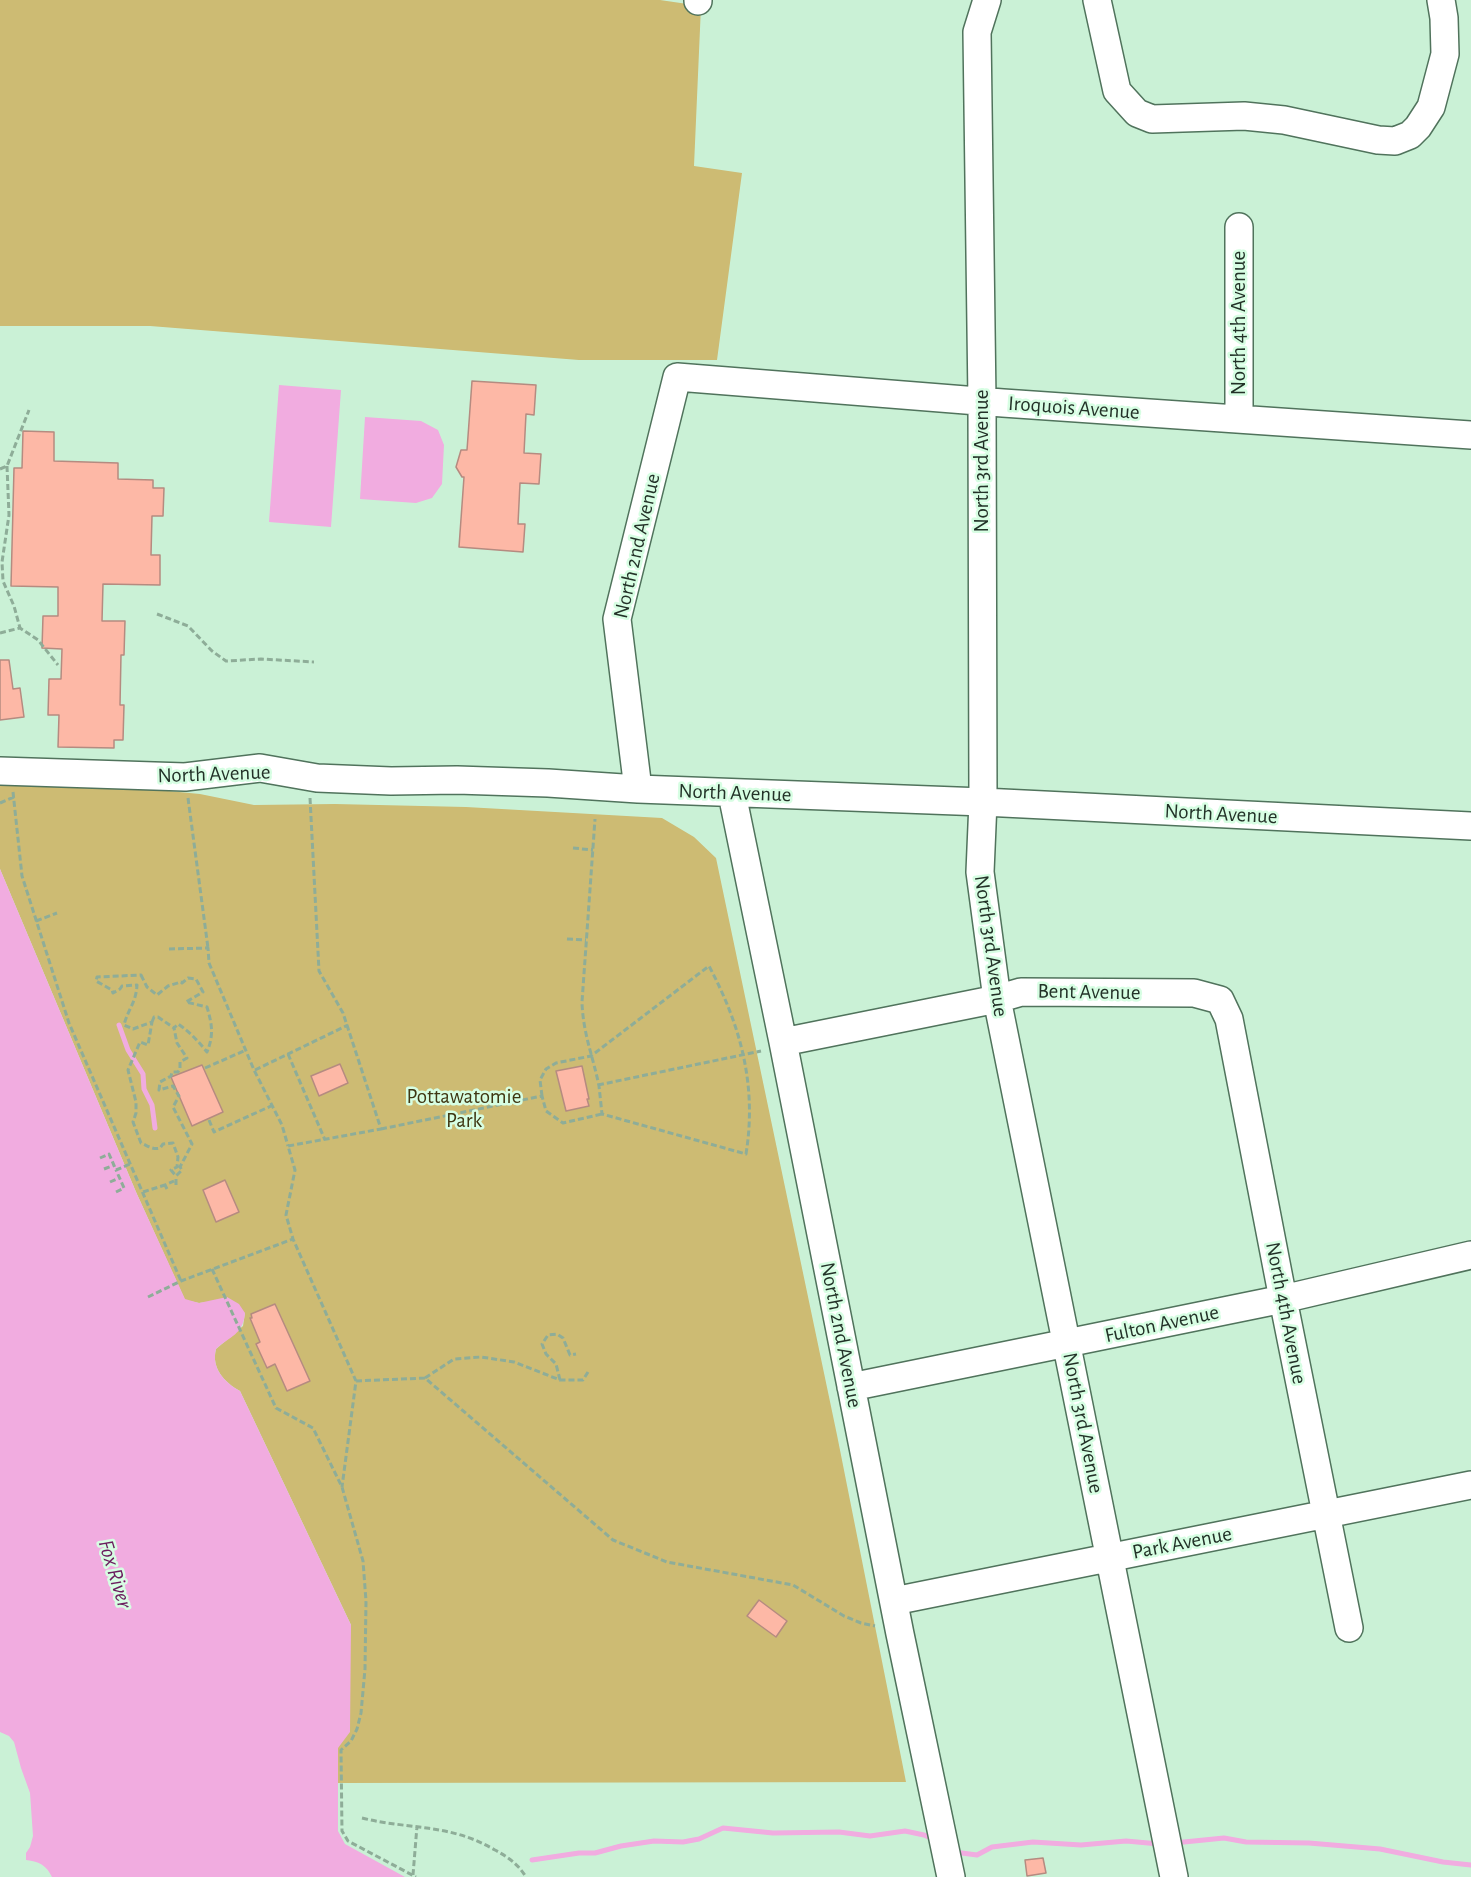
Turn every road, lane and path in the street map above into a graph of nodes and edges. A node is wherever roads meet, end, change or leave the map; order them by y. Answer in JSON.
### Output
{"nodes":[{"id":1,"x":987,"y":0,"type":"edge"},
{"id":2,"x":1097,"y":0,"type":"edge"},
{"id":3,"x":1441,"y":0,"type":"edge"},
{"id":4,"x":1239,"y":227,"type":"dead end"},
{"id":5,"x":677,"y":377,"type":"joint"},
{"id":6,"x":982,"y":401,"type":"junction"},
{"id":7,"x":29,"y":410,"type":"dead end"},
{"id":8,"x":1239,"y":419,"type":"junction"},
{"id":9,"x":1471,"y":435,"type":"edge"},
{"id":10,"x":8,"y":466,"type":"junction"},
{"id":11,"x":0,"y":469,"type":"edge"},
{"id":12,"x":157,"y":614,"type":"dead end"},
{"id":13,"x":20,"y":628,"type":"junction"},
{"id":14,"x":0,"y":633,"type":"edge"},
{"id":15,"x":314,"y":662,"type":"dead end"},
{"id":16,"x":58,"y":665,"type":"dead end"},
{"id":17,"x":185,"y":777,"type":"junction"},
{"id":18,"x":8,"y":780,"type":"edge"},
{"id":19,"x":638,"y":789,"type":"junction"},
{"id":20,"x":732,"y":794,"type":"junction"},
{"id":21,"x":310,"y":798,"type":"dead end"},
{"id":22,"x":0,"y":802,"type":"edge"},
{"id":23,"x":982,"y":802,"type":"junction"},
{"id":24,"x":595,"y":819,"type":"dead end"},
{"id":25,"x":1471,"y":826,"type":"edge"},
{"id":26,"x":573,"y":848,"type":"dead end"},
{"id":27,"x":593,"y":850,"type":"junction"},
{"id":28,"x":57,"y":913,"type":"dead end"},
{"id":29,"x":36,"y":921,"type":"junction"},
{"id":30,"x":567,"y":939,"type":"dead end"},
{"id":31,"x":587,"y":940,"type":"junction"},
{"id":32,"x":208,"y":948,"type":"junction"},
{"id":33,"x":169,"y":949,"type":"dead end"},
{"id":34,"x":997,"y":999,"type":"junction"},
{"id":35,"x":1220,"y":1000,"type":"joint"},
{"id":36,"x":152,"y":1022,"type":"junction"},
{"id":37,"x":348,"y":1025,"type":"junction"},
{"id":38,"x":174,"y":1028,"type":"junction"},
{"id":39,"x":772,"y":1047,"type":"junction"},
{"id":40,"x":246,"y":1050,"type":"junction"},
{"id":41,"x":288,"y":1054,"type":"junction"},
{"id":42,"x":743,"y":1055,"type":"junction"},
{"id":43,"x":591,"y":1056,"type":"junction"},
{"id":44,"x":205,"y":1068,"type":"dead end"},
{"id":45,"x":254,"y":1070,"type":"junction"},
{"id":46,"x":598,"y":1085,"type":"junction"},
{"id":47,"x":542,"y":1096,"type":"junction"},
{"id":48,"x":271,"y":1106,"type":"junction"},
{"id":49,"x":602,"y":1114,"type":"junction"},
{"id":50,"x":208,"y":1120,"type":"dead end"},
{"id":51,"x":381,"y":1129,"type":"junction"},
{"id":52,"x":325,"y":1140,"type":"junction"},
{"id":53,"x":288,"y":1146,"type":"junction"},
{"id":54,"x":100,"y":1158,"type":"dead end"},
{"id":55,"x":130,"y":1164,"type":"junction"},
{"id":56,"x":114,"y":1165,"type":"junction"},
{"id":57,"x":104,"y":1169,"type":"dead end"},
{"id":58,"x":116,"y":1170,"type":"junction"},
{"id":59,"x":176,"y":1176,"type":"junction"},
{"id":60,"x":119,"y":1178,"type":"junction"},
{"id":61,"x":110,"y":1182,"type":"dead end"},
{"id":62,"x":116,"y":1192,"type":"dead end"},
{"id":63,"x":143,"y":1192,"type":"junction"},
{"id":64,"x":293,"y":1239,"type":"junction"},
{"id":65,"x":1471,"y":1255,"type":"edge"},
{"id":66,"x":212,"y":1269,"type":"junction"},
{"id":67,"x":181,"y":1281,"type":"junction"},
{"id":68,"x":148,"y":1297,"type":"dead end"},
{"id":69,"x":1282,"y":1299,"type":"junction"},
{"id":70,"x":1066,"y":1344,"type":"junction"},
{"id":71,"x":576,"y":1354,"type":"dead end"},
{"id":72,"x":588,"y":1372,"type":"dead end"},
{"id":73,"x":425,"y":1378,"type":"dead end"},
{"id":74,"x":560,"y":1380,"type":"junction"},
{"id":75,"x":851,"y":1387,"type":"junction"},
{"id":76,"x":1471,"y":1485,"type":"edge"},
{"id":77,"x":342,"y":1487,"type":"junction"},
{"id":78,"x":1325,"y":1515,"type":"junction"},
{"id":79,"x":1110,"y":1558,"type":"junction"},
{"id":80,"x":894,"y":1601,"type":"junction"},
{"id":81,"x":1349,"y":1628,"type":"dead end"},
{"id":82,"x":362,"y":1818,"type":"dead end"},
{"id":83,"x":417,"y":1826,"type":"junction"},
{"id":84,"x":951,"y":1875,"type":"edge"},
{"id":85,"x":415,"y":1876,"type":"edge"},
{"id":86,"x":1173,"y":1876,"type":"edge"},
{"id":87,"x":526,"y":1877,"type":"edge"}],
"edges":[{"from":1,"to":6,"type":"street","name":"North 3rd Avenue"},
{"from":2,"to":3,"type":"street"},
{"from":4,"to":8,"type":"street","name":"North 4th Avenue"},
{"from":5,"to":6,"type":"street","name":"Iroquois Avenue"},
{"from":5,"to":19,"type":"street","name":"North 2nd Avenue"},
{"from":6,"to":8,"type":"street","name":"Iroquois Avenue"},
{"from":6,"to":23,"type":"street","name":"North 3rd Avenue"},
{"from":7,"to":10,"type":"path"},
{"from":8,"to":9,"type":"street","name":"Iroquois Avenue"},
{"from":10,"to":11,"type":"path"},
{"from":10,"to":13,"type":"path"},
{"from":12,"to":15,"type":"path"},
{"from":13,"to":14,"type":"path"},
{"from":13,"to":16,"type":"path"},
{"from":17,"to":18,"type":"street","name":"North Avenue"},
{"from":17,"to":19,"type":"street","name":"North Avenue"},
{"from":17,"to":32,"type":"path"},
{"from":18,"to":22,"type":"path"},
{"from":18,"to":29,"type":"path"},
{"from":19,"to":20,"type":"street","name":"North Avenue"},
{"from":20,"to":23,"type":"street","name":"North Avenue"},
{"from":20,"to":39,"type":"street","name":"North 2nd Avenue"},
{"from":21,"to":37,"type":"path"},
{"from":23,"to":25,"type":"street","name":"North Avenue"},
{"from":23,"to":34,"type":"street","name":"North 3rd Avenue"},
{"from":24,"to":27,"type":"path"},
{"from":26,"to":27,"type":"path"},
{"from":27,"to":31,"type":"path"},
{"from":28,"to":29,"type":"path"},
{"from":29,"to":55,"type":"path"},
{"from":30,"to":31,"type":"path"},
{"from":31,"to":43,"type":"path"},
{"from":32,"to":33,"type":"path"},
{"from":32,"to":40,"type":"path"},
{"from":34,"to":35,"type":"street","name":"Bent Avenue"},
{"from":34,"to":39,"type":"street","name":"Bent Avenue"},
{"from":34,"to":70,"type":"street","name":"North 3rd Avenue"},
{"from":35,"to":69,"type":"street","name":"North 4th Avenue"},
{"from":36,"to":38,"type":"path"},
{"from":36,"to":38,"type":"path"},
{"from":36,"to":59,"type":"path"},
{"from":37,"to":41,"type":"path"},
{"from":37,"to":51,"type":"path"},
{"from":38,"to":59,"type":"path"},
{"from":39,"to":42,"type":"path"},
{"from":39,"to":75,"type":"street","name":"North 2nd Avenue"},
{"from":40,"to":44,"type":"path"},
{"from":40,"to":45,"type":"path"},
{"from":41,"to":45,"type":"path"},
{"from":41,"to":52,"type":"path"},
{"from":42,"to":43,"type":"path"},
{"from":42,"to":46,"type":"path"},
{"from":42,"to":49,"type":"path"},
{"from":43,"to":46,"type":"path"},
{"from":43,"to":47,"type":"path"},
{"from":45,"to":48,"type":"path"},
{"from":46,"to":49,"type":"path"},
{"from":47,"to":49,"type":"path"},
{"from":47,"to":51,"type":"path"},
{"from":48,"to":50,"type":"path"},
{"from":48,"to":53,"type":"path"},
{"from":51,"to":52,"type":"path"},
{"from":52,"to":53,"type":"path"},
{"from":53,"to":64,"type":"path"},
{"from":54,"to":56,"type":"path"},
{"from":55,"to":58,"type":"path"},
{"from":55,"to":63,"type":"path"},
{"from":56,"to":57,"type":"path"},
{"from":56,"to":58,"type":"path"},
{"from":58,"to":60,"type":"path"},
{"from":59,"to":63,"type":"path"},
{"from":60,"to":61,"type":"path"},
{"from":60,"to":62,"type":"path"},
{"from":63,"to":67,"type":"path"},
{"from":64,"to":66,"type":"path"},
{"from":64,"to":77,"type":"path"},
{"from":65,"to":69,"type":"street","name":"Fulton Avenue"},
{"from":66,"to":67,"type":"path"},
{"from":66,"to":77,"type":"path"},
{"from":67,"to":68,"type":"path"},
{"from":69,"to":70,"type":"street","name":"Fulton Avenue"},
{"from":69,"to":78,"type":"street","name":"North 4th Avenue"},
{"from":70,"to":75,"type":"street","name":"Fulton Avenue"},
{"from":70,"to":79,"type":"street","name":"North 3rd Avenue"},
{"from":71,"to":74,"type":"path"},
{"from":72,"to":74,"type":"path"},
{"from":73,"to":74,"type":"path"},
{"from":75,"to":80,"type":"street","name":"North 2nd Avenue"},
{"from":76,"to":78,"type":"street","name":"Park Avenue"},
{"from":77,"to":85,"type":"path"},
{"from":78,"to":79,"type":"street","name":"Park Avenue"},
{"from":78,"to":81,"type":"street","name":"North 4th Avenue"},
{"from":79,"to":80,"type":"street","name":"Park Avenue"},
{"from":79,"to":86,"type":"street","name":"North 3rd Avenue"},
{"from":80,"to":84,"type":"street","name":"North 2nd Avenue"},
{"from":82,"to":83,"type":"path"},
{"from":83,"to":85,"type":"path"},
{"from":83,"to":87,"type":"path"}]}
